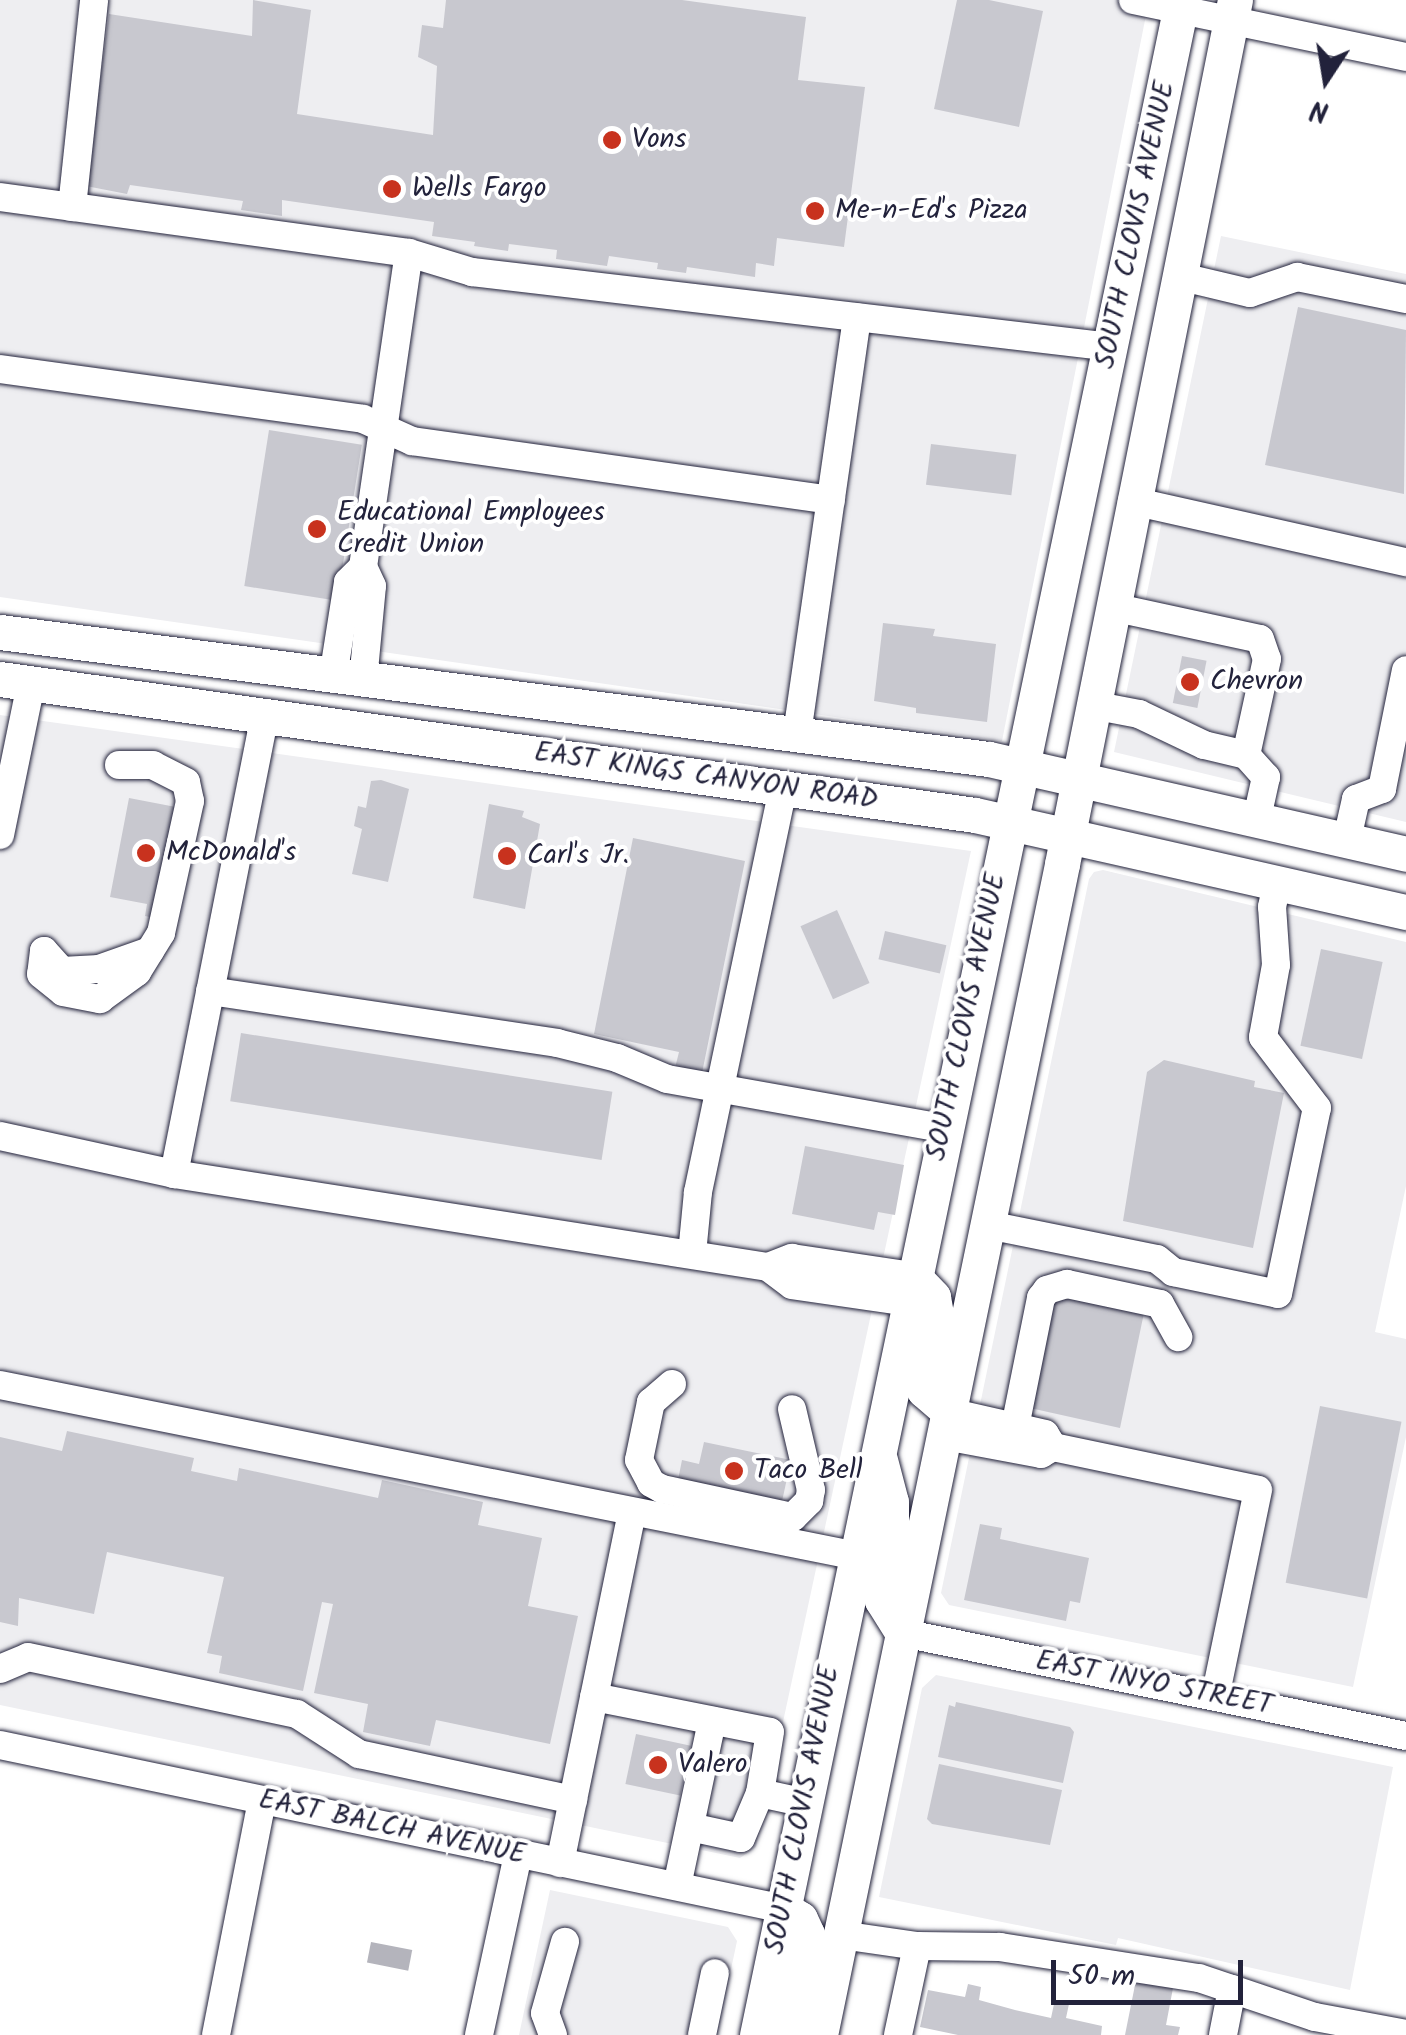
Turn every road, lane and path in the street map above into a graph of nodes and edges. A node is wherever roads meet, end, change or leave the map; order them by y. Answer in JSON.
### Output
{"nodes":[{"id":1,"x":94,"y":0,"type":"edge"},
{"id":2,"x":1133,"y":0,"type":"edge"},
{"id":3,"x":1181,"y":5,"type":"edge"},
{"id":4,"x":1233,"y":10,"type":"edge"},
{"id":5,"x":1406,"y":58,"type":"edge"},
{"id":6,"x":0,"y":198,"type":"edge"},
{"id":7,"x":72,"y":206,"type":"junction"},
{"id":8,"x":410,"y":252,"type":"junction"},
{"id":9,"x":1178,"y":276,"type":"junction"},
{"id":10,"x":1406,"y":299,"type":"edge"},
{"id":11,"x":857,"y":317,"type":"junction"},
{"id":12,"x":1111,"y":347,"type":"junction"},
{"id":13,"x":0,"y":369,"type":"edge"},
{"id":14,"x":384,"y":430,"type":"junction"},
{"id":15,"x":831,"y":500,"type":"junction"},
{"id":16,"x":1132,"y":501,"type":"junction"},
{"id":17,"x":1406,"y":562,"type":"edge"},
{"id":18,"x":1112,"y":608,"type":"junction"},
{"id":19,"x":0,"y":632,"type":"edge"},
{"id":20,"x":1406,"y":670,"type":"edge"},
{"id":21,"x":348,"y":679,"type":"junction"},
{"id":22,"x":15,"y":681,"type":"edge"},
{"id":23,"x":1092,"y":705,"type":"junction"},
{"id":24,"x":265,"y":716,"type":"junction"},
{"id":25,"x":798,"y":734,"type":"junction"},
{"id":26,"x":1246,"y":755,"type":"junction"},
{"id":27,"x":119,"y":765,"type":"dead end"},
{"id":28,"x":1023,"y":766,"type":"junction"},
{"id":29,"x":1079,"y":778,"type":"junction"},
{"id":30,"x":782,"y":788,"type":"junction"},
{"id":31,"x":1257,"y":818,"type":"junction"},
{"id":32,"x":1009,"y":822,"type":"junction"},
{"id":33,"x":1068,"y":834,"type":"junction"},
{"id":34,"x":0,"y":836,"type":"edge"},
{"id":35,"x":1347,"y":839,"type":"junction"},
{"id":36,"x":1406,"y":854,"type":"edge"},
{"id":37,"x":1278,"y":883,"type":"junction"},
{"id":38,"x":1406,"y":912,"type":"edge"},
{"id":39,"x":44,"y":951,"type":"dead end"},
{"id":40,"x":210,"y":990,"type":"junction"},
{"id":41,"x":720,"y":1090,"type":"junction"},
{"id":42,"x":944,"y":1128,"type":"junction"},
{"id":43,"x":0,"y":1136,"type":"edge"},
{"id":44,"x":174,"y":1174,"type":"junction"},
{"id":45,"x":988,"y":1225,"type":"junction"},
{"id":46,"x":692,"y":1254,"type":"junction"},
{"id":47,"x":911,"y":1289,"type":"junction"},
{"id":48,"x":1178,"y":1337,"type":"dead end"},
{"id":49,"x":672,"y":1384,"type":"dead end"},
{"id":50,"x":0,"y":1385,"type":"edge"},
{"id":51,"x":792,"y":1409,"type":"dead end"},
{"id":52,"x":947,"y":1424,"type":"junction"},
{"id":53,"x":1015,"y":1427,"type":"junction"},
{"id":54,"x":1053,"y":1447,"type":"junction"},
{"id":55,"x":876,"y":1450,"type":"junction"},
{"id":56,"x":632,"y":1512,"type":"junction"},
{"id":57,"x":857,"y":1556,"type":"junction"},
{"id":58,"x":903,"y":1633,"type":"junction"},
{"id":59,"x":0,"y":1669,"type":"edge"},
{"id":60,"x":1215,"y":1697,"type":"junction"},
{"id":61,"x":594,"y":1698,"type":"junction"},
{"id":62,"x":712,"y":1721,"type":"junction"},
{"id":63,"x":1406,"y":1736,"type":"edge"},
{"id":64,"x":0,"y":1745,"type":"edge"},
{"id":65,"x":760,"y":1793,"type":"junction"},
{"id":66,"x":573,"y":1800,"type":"junction"},
{"id":67,"x":262,"y":1801,"type":"junction"},
{"id":68,"x":806,"y":1803,"type":"junction"},
{"id":69,"x":690,"y":1826,"type":"junction"},
{"id":70,"x":518,"y":1854,"type":"junction"},
{"id":71,"x":560,"y":1862,"type":"junction"},
{"id":72,"x":677,"y":1886,"type":"junction"},
{"id":73,"x":784,"y":1908,"type":"junction"},
{"id":74,"x":841,"y":1935,"type":"junction"},
{"id":75,"x":564,"y":1942,"type":"dead end"},
{"id":76,"x":917,"y":1946,"type":"junction"},
{"id":77,"x":715,"y":1973,"type":"dead end"},
{"id":78,"x":1232,"y":1989,"type":"junction"},
{"id":79,"x":1406,"y":2034,"type":"edge"},
{"id":80,"x":216,"y":2035,"type":"edge"},
{"id":81,"x":479,"y":2035,"type":"edge"},
{"id":82,"x":553,"y":2035,"type":"edge"},
{"id":83,"x":702,"y":2035,"type":"edge"},
{"id":84,"x":758,"y":2035,"type":"edge"},
{"id":85,"x":789,"y":2035,"type":"edge"},
{"id":86,"x":820,"y":2035,"type":"edge"},
{"id":87,"x":898,"y":2035,"type":"edge"},
{"id":88,"x":1223,"y":2035,"type":"edge"}],
"edges":[{"from":1,"to":7,"type":"street"},
{"from":2,"to":3,"type":"street"},
{"from":3,"to":4,"type":"street"},
{"from":3,"to":12,"type":"main road","name":"SOUTH CLOVIS AVENUE"},
{"from":4,"to":5,"type":"street"},
{"from":4,"to":9,"type":"main road","name":"SOUTH CLOVIS AVENUE"},
{"from":6,"to":7,"type":"street"},
{"from":7,"to":8,"type":"street"},
{"from":8,"to":11,"type":"street"},
{"from":8,"to":14,"type":"street"},
{"from":9,"to":10,"type":"street"},
{"from":9,"to":16,"type":"main road","name":"SOUTH CLOVIS AVENUE"},
{"from":11,"to":12,"type":"street"},
{"from":11,"to":15,"type":"street"},
{"from":12,"to":28,"type":"main road","name":"SOUTH CLOVIS AVENUE"},
{"from":13,"to":14,"type":"street"},
{"from":14,"to":15,"type":"street"},
{"from":14,"to":21,"type":"street"},
{"from":15,"to":25,"type":"street"},
{"from":16,"to":17,"type":"street"},
{"from":16,"to":18,"type":"main road","name":"SOUTH CLOVIS AVENUE"},
{"from":18,"to":23,"type":"main road","name":"SOUTH CLOVIS AVENUE"},
{"from":18,"to":26,"type":"street"},
{"from":19,"to":21,"type":"main road","name":"EAST KINGS CANYON ROAD"},
{"from":20,"to":35,"type":"street"},
{"from":21,"to":22,"type":"main road"},
{"from":21,"to":25,"type":"main road","name":"EAST KINGS CANYON ROAD"},
{"from":22,"to":24,"type":"main road","name":"EAST KINGS CANYON ROAD"},
{"from":22,"to":34,"type":"street"},
{"from":23,"to":26,"type":"street"},
{"from":23,"to":29,"type":"main road","name":"SOUTH CLOVIS AVENUE"},
{"from":24,"to":30,"type":"main road","name":"EAST KINGS CANYON ROAD"},
{"from":24,"to":40,"type":"street"},
{"from":25,"to":28,"type":"main road","name":"EAST KINGS CANYON ROAD"},
{"from":26,"to":31,"type":"street"},
{"from":27,"to":39,"type":"street"},
{"from":28,"to":29,"type":"main road","name":"EAST KINGS CANYON ROAD"},
{"from":28,"to":32,"type":"main road","name":"SOUTH CLOVIS AVENUE"},
{"from":29,"to":31,"type":"main road","name":"EAST KINGS CANYON ROAD"},
{"from":29,"to":33,"type":"main road","name":"SOUTH CLOVIS AVENUE"},
{"from":30,"to":32,"type":"main road","name":"EAST KINGS CANYON ROAD"},
{"from":30,"to":41,"type":"street"},
{"from":31,"to":35,"type":"main road","name":"EAST KINGS CANYON ROAD"},
{"from":32,"to":33,"type":"main road","name":"EAST KINGS CANYON ROAD"},
{"from":32,"to":42,"type":"main road","name":"SOUTH CLOVIS AVENUE"},
{"from":33,"to":37,"type":"main road","name":"EAST KINGS CANYON ROAD"},
{"from":33,"to":45,"type":"main road","name":"SOUTH CLOVIS AVENUE"},
{"from":35,"to":36,"type":"main road","name":"EAST KINGS CANYON ROAD"},
{"from":37,"to":38,"type":"main road","name":"EAST KINGS CANYON ROAD"},
{"from":37,"to":45,"type":"street"},
{"from":40,"to":41,"type":"street"},
{"from":40,"to":44,"type":"street"},
{"from":41,"to":42,"type":"street"},
{"from":41,"to":46,"type":"street"},
{"from":42,"to":47,"type":"main road","name":"SOUTH CLOVIS AVENUE"},
{"from":43,"to":44,"type":"street"},
{"from":44,"to":46,"type":"street"},
{"from":45,"to":52,"type":"main road","name":"SOUTH CLOVIS AVENUE"},
{"from":46,"to":47,"type":"street"},
{"from":47,"to":52,"type":"main road"},
{"from":47,"to":55,"type":"main road","name":"SOUTH CLOVIS AVENUE"},
{"from":48,"to":53,"type":"street"},
{"from":49,"to":51,"type":"street"},
{"from":50,"to":56,"type":"street"},
{"from":52,"to":53,"type":"street"},
{"from":52,"to":54,"type":"street"},
{"from":52,"to":58,"type":"main road","name":"SOUTH CLOVIS AVENUE"},
{"from":53,"to":54,"type":"street"},
{"from":54,"to":60,"type":"street"},
{"from":55,"to":57,"type":"main road","name":"SOUTH CLOVIS AVENUE"},
{"from":55,"to":58,"type":"main road"},
{"from":56,"to":57,"type":"street"},
{"from":56,"to":61,"type":"street"},
{"from":57,"to":68,"type":"main road","name":"SOUTH CLOVIS AVENUE"},
{"from":58,"to":60,"type":"street","name":"EAST INYO STREET"},
{"from":58,"to":74,"type":"main road","name":"SOUTH CLOVIS AVENUE"},
{"from":59,"to":66,"type":"street"},
{"from":60,"to":63,"type":"street","name":"EAST INYO STREET"},
{"from":61,"to":62,"type":"street"},
{"from":61,"to":66,"type":"street"},
{"from":62,"to":65,"type":"street"},
{"from":62,"to":69,"type":"street"},
{"from":64,"to":67,"type":"street","name":"EAST BALCH AVENUE"},
{"from":65,"to":68,"type":"street"},
{"from":65,"to":69,"type":"street"},
{"from":66,"to":71,"type":"street"},
{"from":67,"to":70,"type":"street","name":"EAST BALCH AVENUE"},
{"from":67,"to":80,"type":"street"},
{"from":68,"to":73,"type":"main road","name":"SOUTH CLOVIS AVENUE"},
{"from":69,"to":72,"type":"street"},
{"from":70,"to":71,"type":"street","name":"EAST BALCH AVENUE"},
{"from":70,"to":81,"type":"street"},
{"from":71,"to":72,"type":"street","name":"EAST BALCH AVENUE"},
{"from":72,"to":73,"type":"street","name":"EAST BALCH AVENUE"},
{"from":73,"to":84,"type":"main road","name":"SOUTH CLOVIS AVENUE"},
{"from":73,"to":85,"type":"main road"},
{"from":74,"to":76,"type":"street"},
{"from":74,"to":86,"type":"main road","name":"SOUTH CLOVIS AVENUE"},
{"from":75,"to":82,"type":"street"},
{"from":76,"to":78,"type":"street"},
{"from":76,"to":87,"type":"street"},
{"from":77,"to":83,"type":"street"},
{"from":78,"to":79,"type":"street"},
{"from":78,"to":88,"type":"street"}]}
